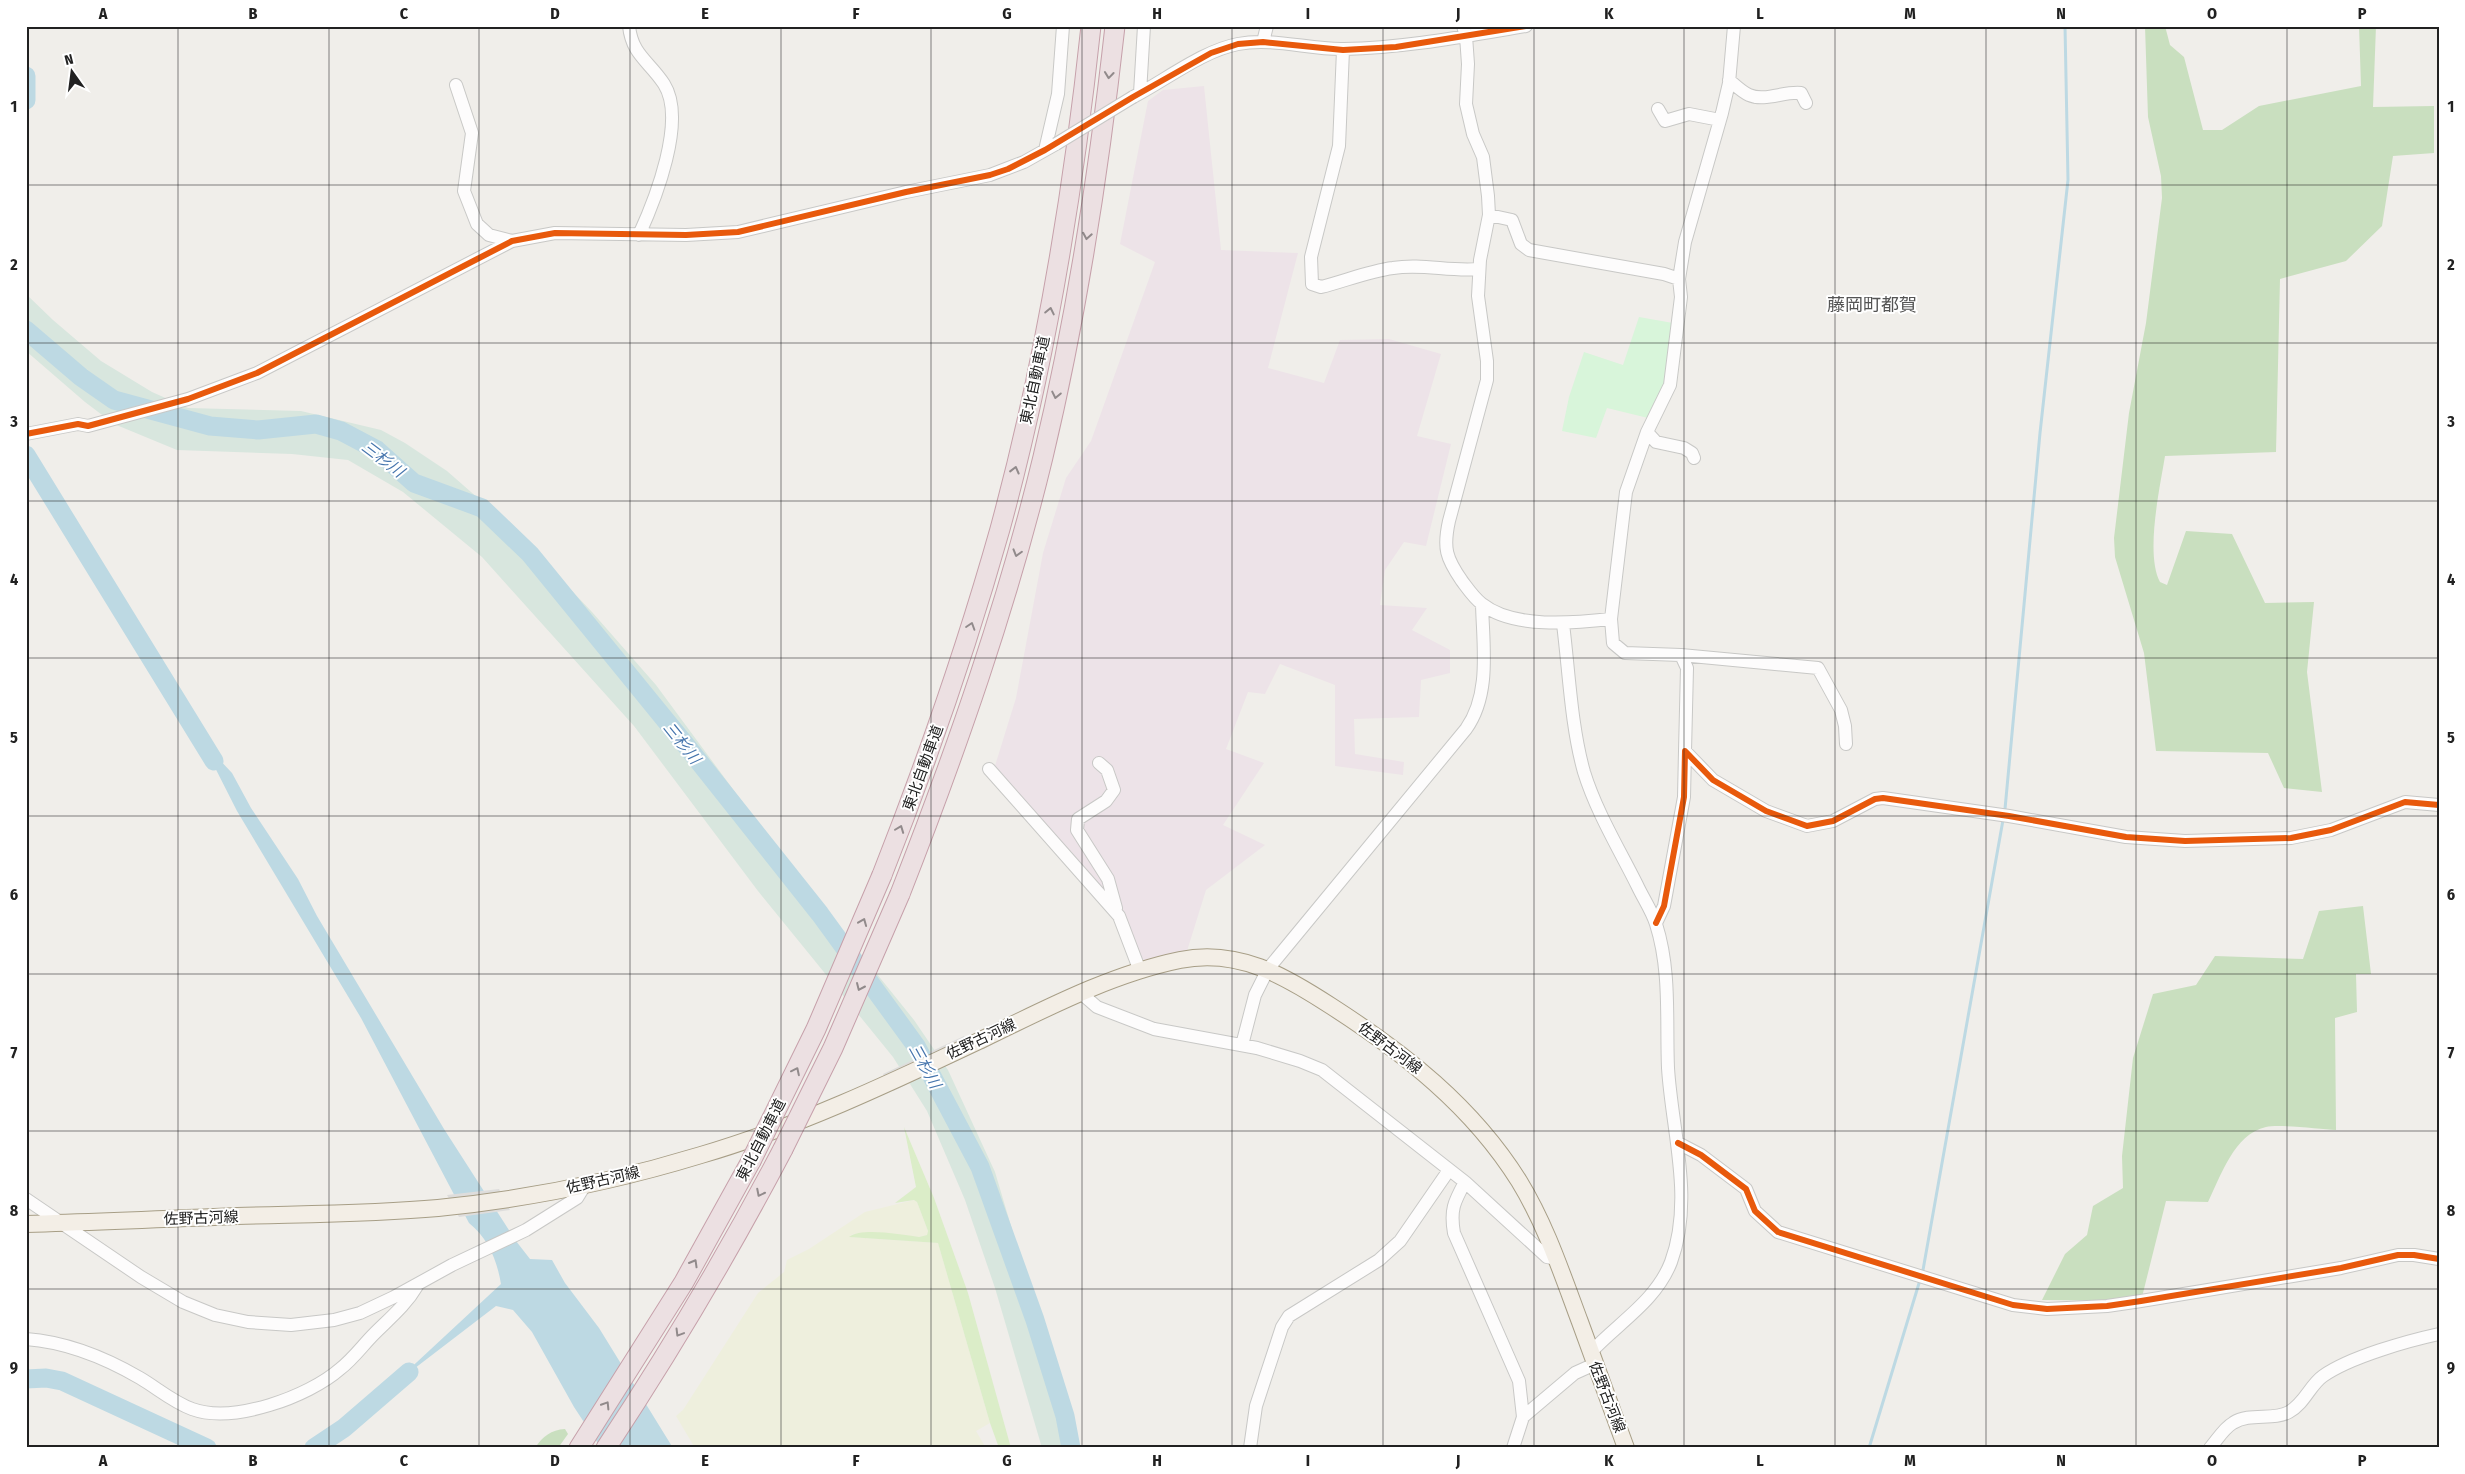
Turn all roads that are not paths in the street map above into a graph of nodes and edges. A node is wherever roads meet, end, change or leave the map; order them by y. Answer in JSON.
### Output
{"nodes":[{"id":1,"x":629,"y":26,"type":"edge"},
{"id":2,"x":1063,"y":26,"type":"edge"},
{"id":3,"x":1091,"y":26,"type":"edge"},
{"id":4,"x":1115,"y":26,"type":"edge"},
{"id":5,"x":1144,"y":26,"type":"edge"},
{"id":6,"x":1267,"y":26,"type":"edge"},
{"id":7,"x":1526,"y":26,"type":"edge"},
{"id":8,"x":1734,"y":26,"type":"edge"},
{"id":9,"x":1465,"y":31,"type":"edge"},
{"id":10,"x":1263,"y":42,"type":"junction"},
{"id":11,"x":1344,"y":50,"type":"junction"},
{"id":12,"x":1729,"y":80,"type":"junction"},
{"id":13,"x":456,"y":85,"type":"dead end"},
{"id":14,"x":1136,"y":95,"type":"junction"},
{"id":15,"x":1806,"y":103,"type":"dead end"},
{"id":16,"x":1658,"y":109,"type":"dead end"},
{"id":17,"x":1720,"y":120,"type":"junction"},
{"id":18,"x":1051,"y":147,"type":"junction"},
{"id":19,"x":1489,"y":215,"type":"junction"},
{"id":20,"x":639,"y":235,"type":"junction"},
{"id":21,"x":512,"y":242,"type":"junction"},
{"id":22,"x":1479,"y":269,"type":"junction"},
{"id":23,"x":1679,"y":279,"type":"junction"},
{"id":24,"x":1647,"y":432,"type":"junction"},
{"id":25,"x":26,"y":434,"type":"edge"},
{"id":26,"x":1694,"y":458,"type":"dead end"},
{"id":27,"x":1482,"y":604,"type":"junction"},
{"id":28,"x":1611,"y":619,"type":"junction"},
{"id":29,"x":1563,"y":624,"type":"junction"},
{"id":30,"x":1681,"y":655,"type":"junction"},
{"id":31,"x":1846,"y":744,"type":"dead end"},
{"id":32,"x":1685,"y":752,"type":"junction"},
{"id":33,"x":1099,"y":763,"type":"dead end"},
{"id":34,"x":989,"y":769,"type":"dead end"},
{"id":35,"x":2439,"y":805,"type":"edge"},
{"id":36,"x":1119,"y":916,"type":"junction"},
{"id":37,"x":1656,"y":923,"type":"junction"},
{"id":38,"x":1268,"y":969,"type":"junction"},
{"id":39,"x":1140,"y":971,"type":"junction"},
{"id":40,"x":1082,"y":994,"type":"junction"},
{"id":41,"x":1242,"y":1045,"type":"junction"},
{"id":42,"x":1678,"y":1143,"type":"junction"},
{"id":43,"x":1448,"y":1170,"type":"junction"},
{"id":44,"x":1465,"y":1182,"type":"junction"},
{"id":45,"x":585,"y":1185,"type":"junction"},
{"id":46,"x":26,"y":1199,"type":"edge"},
{"id":47,"x":64,"y":1223,"type":"junction"},
{"id":48,"x":26,"y":1224,"type":"edge"},
{"id":49,"x":1557,"y":1259,"type":"junction"},
{"id":50,"x":2439,"y":1259,"type":"edge"},
{"id":51,"x":418,"y":1285,"type":"junction"},
{"id":52,"x":2439,"y":1334,"type":"edge"},
{"id":53,"x":26,"y":1339,"type":"edge"},
{"id":54,"x":1593,"y":1358,"type":"junction"},
{"id":55,"x":1523,"y":1417,"type":"junction"},
{"id":56,"x":579,"y":1447,"type":"edge"},
{"id":57,"x":606,"y":1448,"type":"edge"},
{"id":58,"x":1250,"y":1448,"type":"edge"},
{"id":59,"x":1513,"y":1448,"type":"edge"},
{"id":60,"x":1626,"y":1448,"type":"edge"},
{"id":61,"x":2210,"y":1448,"type":"edge"}],
"edges":[{"from":1,"to":20,"type":"street"},
{"from":2,"to":18,"type":"street"},
{"from":56,"to":3,"type":"highway","name":"東北自動車道","one_way":true,"bridge":true},
{"from":4,"to":57,"type":"highway","name":"東北自動車道","one_way":true,"bridge":true},
{"from":5,"to":14,"type":"street"},
{"from":6,"to":10,"type":"street"},
{"from":7,"to":9,"type":"street"},
{"from":8,"to":12,"type":"street"},
{"from":9,"to":11,"type":"street"},
{"from":9,"to":19,"type":"street"},
{"from":10,"to":11,"type":"street"},
{"from":10,"to":14,"type":"street"},
{"from":11,"to":22,"type":"street"},
{"from":12,"to":15,"type":"street"},
{"from":12,"to":17,"type":"street"},
{"from":13,"to":21,"type":"street"},
{"from":14,"to":18,"type":"street","bridge":true},
{"from":16,"to":17,"type":"street"},
{"from":17,"to":23,"type":"street"},
{"from":18,"to":20,"type":"street"},
{"from":19,"to":22,"type":"street"},
{"from":19,"to":23,"type":"street"},
{"from":20,"to":21,"type":"street"},
{"from":21,"to":25,"type":"street"},
{"from":22,"to":27,"type":"street"},
{"from":23,"to":24,"type":"street"},
{"from":24,"to":26,"type":"street"},
{"from":24,"to":28,"type":"street"},
{"from":27,"to":29,"type":"street"},
{"from":27,"to":38,"type":"street"},
{"from":28,"to":29,"type":"street"},
{"from":28,"to":30,"type":"street"},
{"from":29,"to":37,"type":"street"},
{"from":30,"to":31,"type":"street"},
{"from":30,"to":32,"type":"street"},
{"from":32,"to":35,"type":"street"},
{"from":32,"to":37,"type":"street"},
{"from":33,"to":36,"type":"street"},
{"from":34,"to":36,"type":"street"},
{"from":36,"to":39,"type":"street"},
{"from":37,"to":42,"type":"street"},
{"from":38,"to":39,"type":"main road","name":"佐野古河線"},
{"from":38,"to":41,"type":"street"},
{"from":38,"to":49,"type":"main road","name":"佐野古河線"},
{"from":39,"to":40,"type":"main road","name":"佐野古河線"},
{"from":40,"to":41,"type":"street"},
{"from":40,"to":45,"type":"main road","name":"佐野古河線"},
{"from":41,"to":43,"type":"street"},
{"from":42,"to":50,"type":"street"},
{"from":42,"to":54,"type":"street"},
{"from":43,"to":44,"type":"street"},
{"from":43,"to":58,"type":"street"},
{"from":44,"to":49,"type":"street"},
{"from":44,"to":55,"type":"street"},
{"from":45,"to":47,"type":"main road","name":"佐野古河線"},
{"from":45,"to":51,"type":"street"},
{"from":46,"to":47,"type":"street"},
{"from":47,"to":48,"type":"main road","name":"佐野古河線"},
{"from":47,"to":51,"type":"street"},
{"from":49,"to":54,"type":"main road","name":"佐野古河線"},
{"from":51,"to":53,"type":"street"},
{"from":52,"to":61,"type":"street"},
{"from":54,"to":55,"type":"street"},
{"from":54,"to":60,"type":"main road","name":"佐野古河線"},
{"from":55,"to":59,"type":"street"}]}
